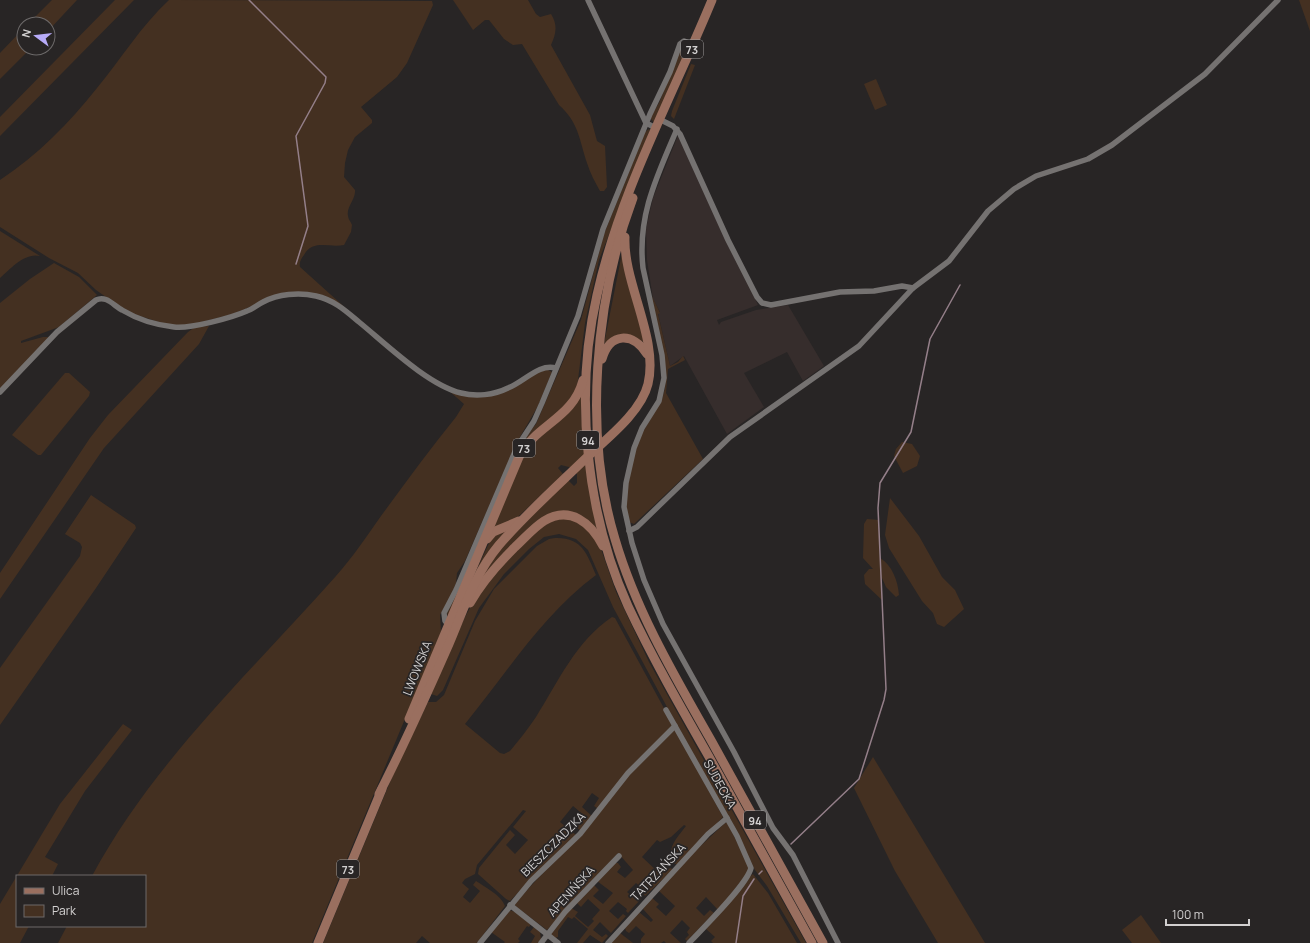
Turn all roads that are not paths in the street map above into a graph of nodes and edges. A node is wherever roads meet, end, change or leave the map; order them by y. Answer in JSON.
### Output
{"nodes":[{"id":1,"x":588,"y":0,"type":"edge"},
{"id":2,"x":712,"y":0,"type":"edge"},
{"id":3,"x":1278,"y":0,"type":"edge"},
{"id":4,"x":693,"y":45,"type":"junction"},
{"id":5,"x":646,"y":123,"type":"junction"},
{"id":6,"x":659,"y":125,"type":"junction"},
{"id":7,"x":677,"y":129,"type":"junction"},
{"id":8,"x":626,"y":221,"type":"junction"},
{"id":9,"x":913,"y":288,"type":"junction"},
{"id":10,"x":649,"y":356,"type":"junction"},
{"id":11,"x":588,"y":359,"type":"junction"},
{"id":12,"x":556,"y":368,"type":"junction"},
{"id":13,"x":598,"y":376,"type":"junction"},
{"id":14,"x":0,"y":392,"type":"edge"},
{"id":15,"x":522,"y":520,"type":"junction"},
{"id":16,"x":629,"y":531,"type":"junction"},
{"id":17,"x":480,"y":552,"type":"junction"},
{"id":18,"x":612,"y":564,"type":"junction"},
{"id":19,"x":452,"y":627,"type":"junction"},
{"id":20,"x":666,"y":710,"type":"dead end"},
{"id":21,"x":675,"y":726,"type":"junction"},
{"id":22,"x":727,"y":818,"type":"junction"},
{"id":23,"x":618,"y":856,"type":"dead end"},
{"id":24,"x":510,"y":905,"type":"junction"},
{"id":25,"x":547,"y":934,"type":"junction"},
{"id":26,"x":318,"y":943,"type":"edge"},
{"id":27,"x":480,"y":943,"type":"edge"},
{"id":28,"x":541,"y":943,"type":"edge"},
{"id":29,"x":558,"y":943,"type":"edge"},
{"id":30,"x":608,"y":943,"type":"edge"},
{"id":31,"x":689,"y":943,"type":"edge"},
{"id":32,"x":812,"y":943,"type":"edge"},
{"id":33,"x":823,"y":943,"type":"edge"},
{"id":34,"x":838,"y":943,"type":"edge"}],
"edges":[{"from":1,"to":5,"type":"street"},
{"from":2,"to":4,"type":"main road","number":"73"},
{"from":3,"to":9,"type":"street"},
{"from":4,"to":5,"type":"street"},
{"from":4,"to":6,"type":"main road","number":"73"},
{"from":5,"to":6,"type":"street"},
{"from":5,"to":12,"type":"street"},
{"from":6,"to":7,"type":"street"},
{"from":6,"to":8,"type":"main road","number":"73"},
{"from":6,"to":11,"type":"main road","number":"73"},
{"from":7,"to":9,"type":"street"},
{"from":7,"to":16,"type":"street"},
{"from":8,"to":10,"type":"main road","number":"73"},
{"from":8,"to":13,"type":"main road","number":"94"},
{"from":9,"to":16,"type":"street"},
{"from":10,"to":13,"type":"main road"},
{"from":10,"to":15,"type":"main road","number":"73"},
{"from":11,"to":17,"type":"main road","number":"73"},
{"from":11,"to":18,"type":"main road","number":"94"},
{"from":12,"to":14,"type":"street"},
{"from":12,"to":19,"type":"street"},
{"from":13,"to":33,"type":"main road","number":"94"},
{"from":15,"to":17,"type":"main road"},
{"from":15,"to":19,"type":"main road","number":"73"},
{"from":16,"to":34,"type":"street"},
{"from":17,"to":19,"type":"main road","name":"LWOWSKA","number":"73"},
{"from":18,"to":19,"type":"main road"},
{"from":18,"to":32,"type":"main road","number":"94"},
{"from":19,"to":26,"type":"main road","name":"LWOWSKA","number":"73"},
{"from":20,"to":21,"type":"street","name":"SUDECKA"},
{"from":21,"to":22,"type":"street","name":"SUDECKA"},
{"from":21,"to":24,"type":"street","name":"BIESZCZADZKA"},
{"from":22,"to":30,"type":"street","name":"TATRZAŃSKA"},
{"from":22,"to":31,"type":"street","name":"SUDECKA"},
{"from":23,"to":25,"type":"street","name":"APENIŃSKA"},
{"from":24,"to":25,"type":"street"},
{"from":24,"to":27,"type":"street","name":"BIESZCZADZKA"},
{"from":25,"to":28,"type":"street","name":"APENIŃSKA"},
{"from":25,"to":29,"type":"street"}]}
